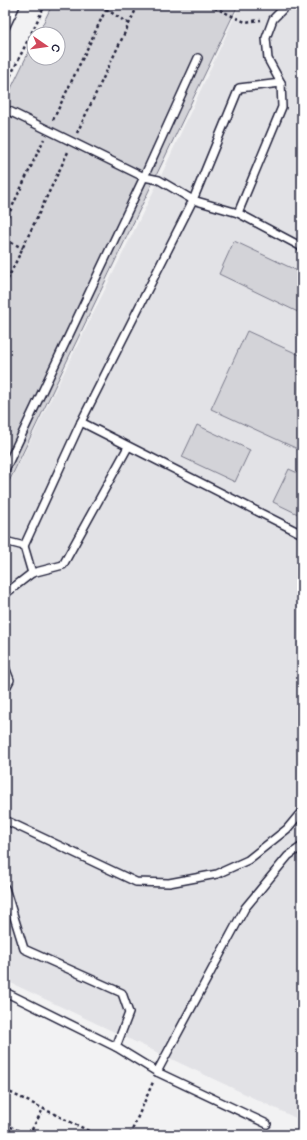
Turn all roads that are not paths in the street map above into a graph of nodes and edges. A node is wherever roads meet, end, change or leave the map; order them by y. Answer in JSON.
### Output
{"nodes":[{"id":1,"x":16,"y":5,"type":"edge"},
{"id":2,"x":287,"y":5,"type":"edge"},
{"id":3,"x":5,"y":28,"type":"edge"},
{"id":4,"x":198,"y":58,"type":"dead end"},
{"id":5,"x":280,"y":83,"type":"junction"},
{"id":6,"x":5,"y":110,"type":"edge"},
{"id":7,"x":144,"y":177,"type":"junction"},
{"id":8,"x":193,"y":200,"type":"junction"},
{"id":9,"x":238,"y":213,"type":"junction"},
{"id":10,"x":302,"y":247,"type":"edge"},
{"id":11,"x":81,"y":422,"type":"junction"},
{"id":12,"x":128,"y":447,"type":"junction"},
{"id":13,"x":5,"y":470,"type":"edge"},
{"id":14,"x":302,"y":534,"type":"edge"},
{"id":15,"x":5,"y":541,"type":"edge"},
{"id":16,"x":24,"y":546,"type":"junction"},
{"id":17,"x":32,"y":573,"type":"junction"},
{"id":18,"x":5,"y":594,"type":"edge"},
{"id":19,"x":5,"y":667,"type":"edge"},
{"id":20,"x":5,"y":690,"type":"edge"},
{"id":21,"x":302,"y":811,"type":"edge"},
{"id":22,"x":5,"y":820,"type":"edge"},
{"id":23,"x":302,"y":846,"type":"edge"},
{"id":24,"x":5,"y":888,"type":"edge"},
{"id":25,"x":5,"y":992,"type":"edge"},
{"id":26,"x":116,"y":1048,"type":"junction"},
{"id":27,"x":157,"y":1072,"type":"junction"},
{"id":28,"x":267,"y":1124,"type":"dead end"}],
"edges":[{"from":1,"to":3,"type":"lane"},
{"from":2,"to":5,"type":"lane"},
{"from":4,"to":7,"type":"lane"},
{"from":5,"to":8,"type":"lane"},
{"from":5,"to":9,"type":"lane"},
{"from":6,"to":7,"type":"lane"},
{"from":7,"to":8,"type":"lane"},
{"from":7,"to":13,"type":"lane"},
{"from":8,"to":9,"type":"lane"},
{"from":8,"to":11,"type":"lane"},
{"from":9,"to":10,"type":"lane"},
{"from":11,"to":12,"type":"lane"},
{"from":11,"to":16,"type":"lane"},
{"from":12,"to":14,"type":"lane"},
{"from":12,"to":17,"type":"lane"},
{"from":15,"to":16,"type":"lane"},
{"from":16,"to":17,"type":"lane"},
{"from":17,"to":18,"type":"lane"},
{"from":19,"to":20,"type":"lane"},
{"from":21,"to":22,"type":"lane"},
{"from":23,"to":27,"type":"lane"},
{"from":24,"to":26,"type":"lane"},
{"from":25,"to":26,"type":"lane"},
{"from":26,"to":27,"type":"lane"},
{"from":27,"to":28,"type":"lane"}]}
